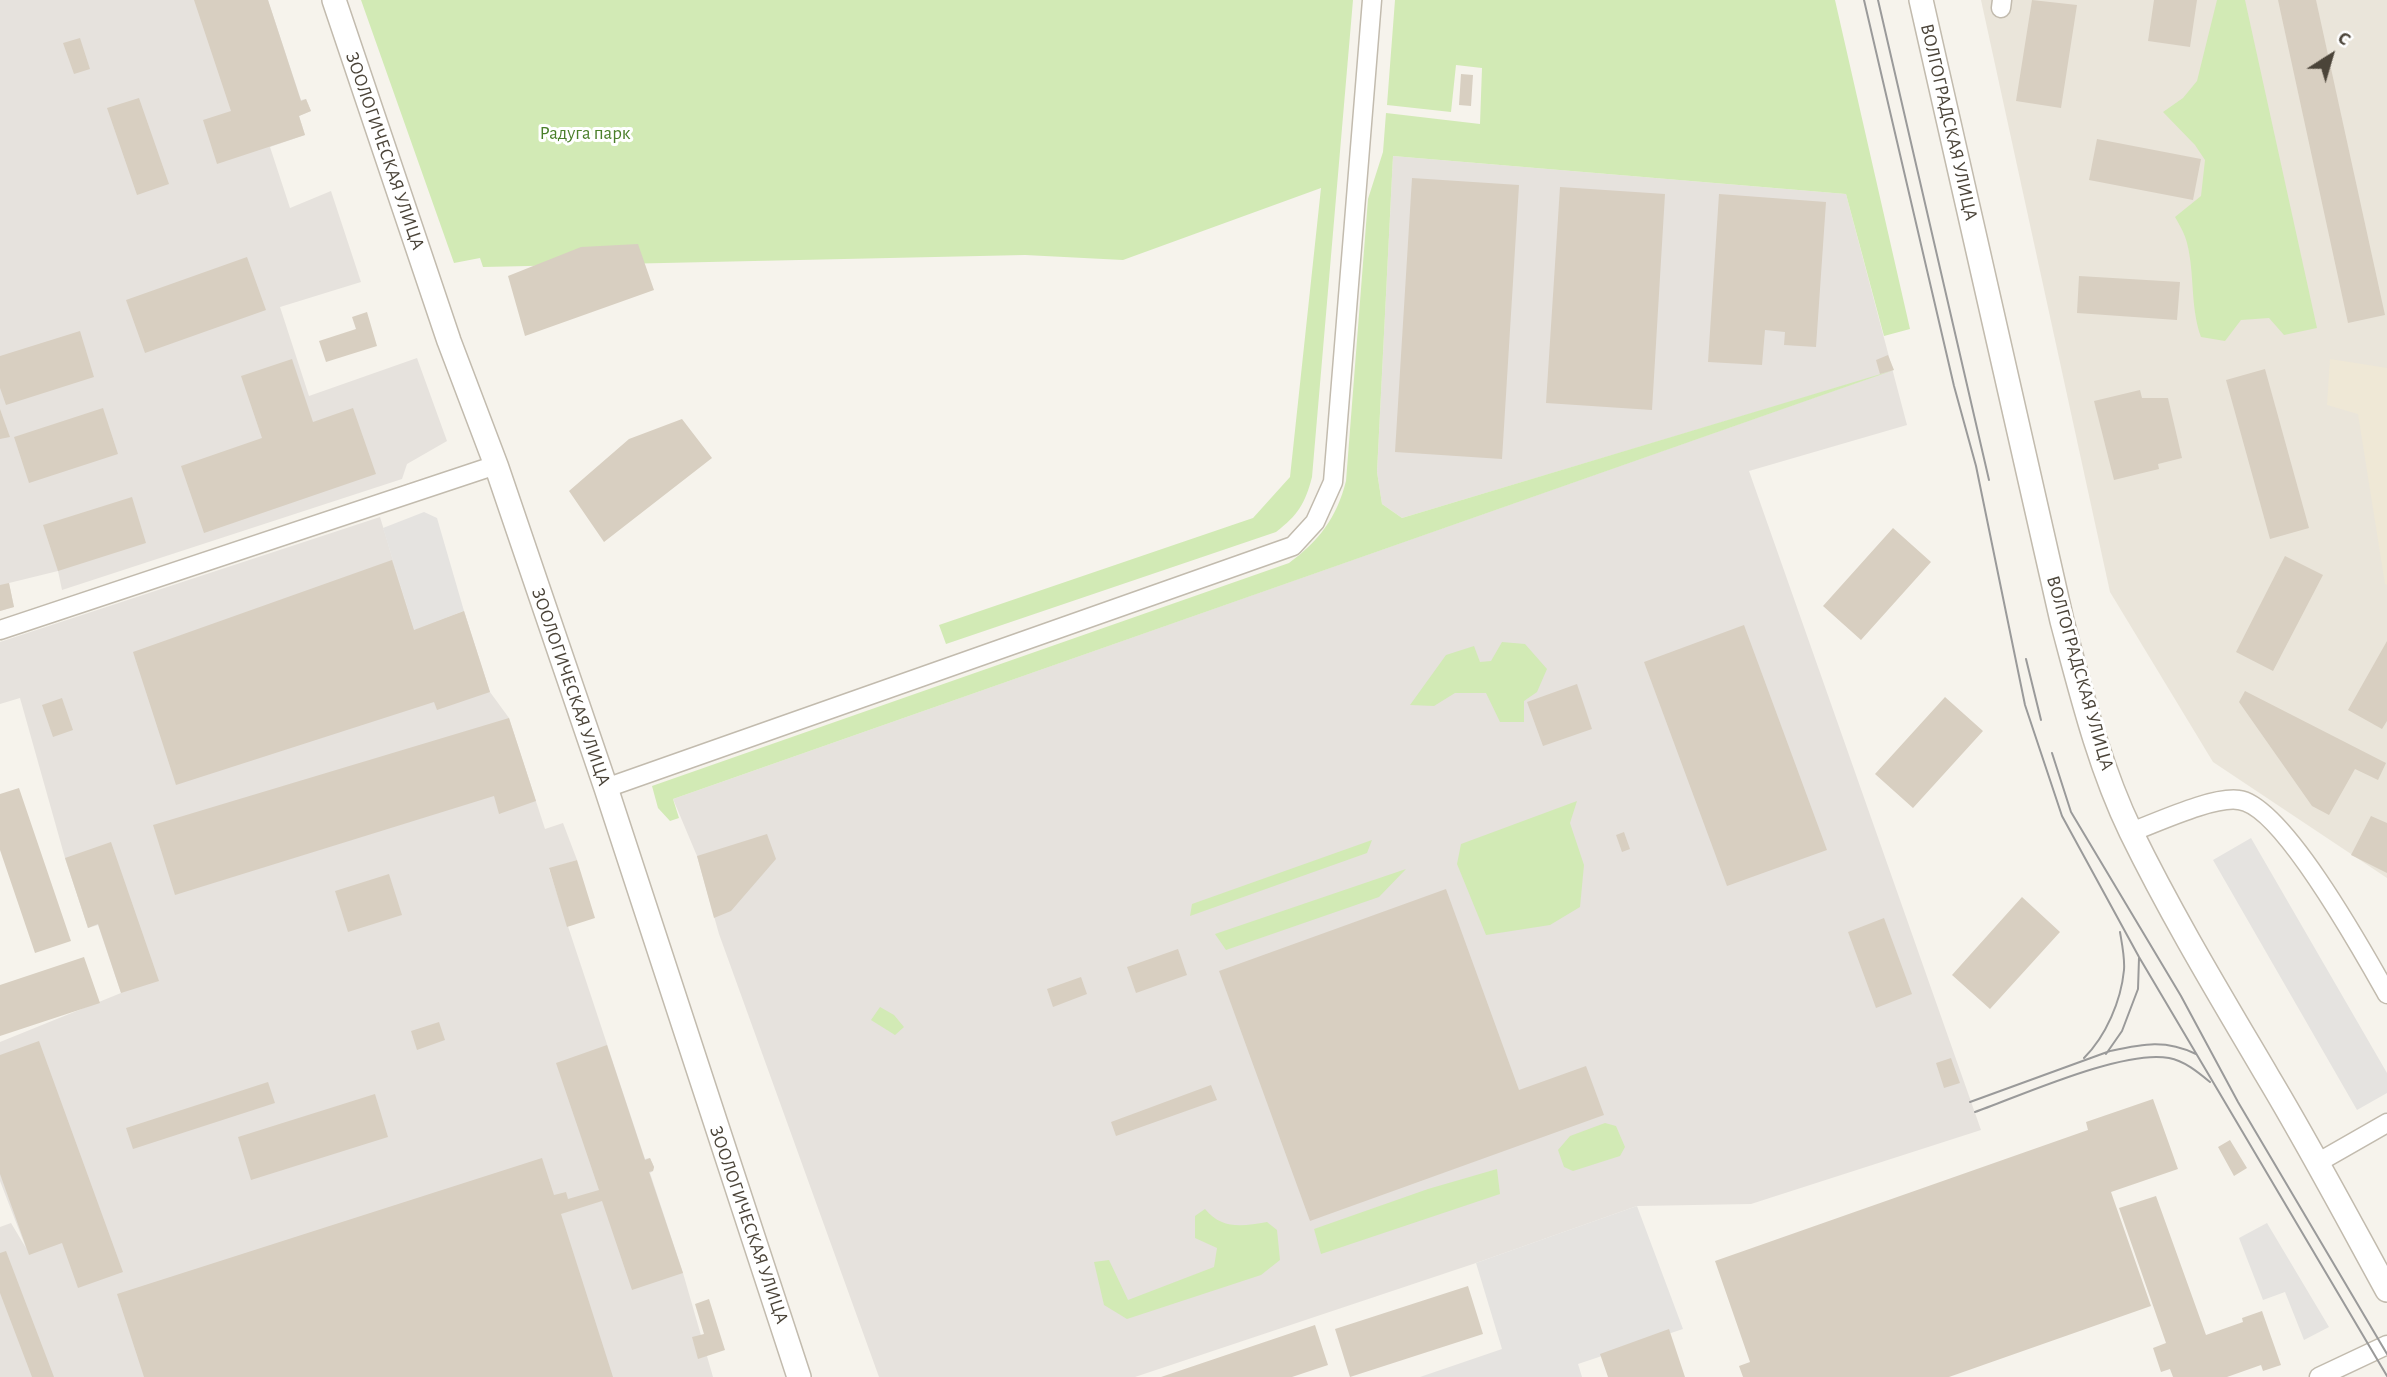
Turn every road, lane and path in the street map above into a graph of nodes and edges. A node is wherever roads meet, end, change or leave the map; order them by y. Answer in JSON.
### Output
{"nodes":[{"id":1,"x":334,"y":0,"type":"edge"},
{"id":2,"x":1373,"y":0,"type":"edge"},
{"id":3,"x":1921,"y":0,"type":"edge"},
{"id":4,"x":496,"y":465,"type":"junction"},
{"id":5,"x":0,"y":630,"type":"edge"},
{"id":6,"x":606,"y":788,"type":"junction"},
{"id":7,"x":2131,"y":832,"type":"junction"},
{"id":8,"x":2387,"y":994,"type":"edge"},
{"id":9,"x":2387,"y":1122,"type":"edge"},
{"id":10,"x":2317,"y":1163,"type":"junction"},
{"id":11,"x":2387,"y":1290,"type":"edge"},
{"id":12,"x":2387,"y":1345,"type":"edge"},
{"id":13,"x":799,"y":1377,"type":"edge"},
{"id":14,"x":2319,"y":1377,"type":"edge"}],
"edges":[{"from":1,"to":4,"type":"street","name":"ЗООЛОГИЧЕСКАЯ УЛИЦА"},
{"from":2,"to":6,"type":"street"},
{"from":3,"to":7,"type":"street","name":"ВОЛГОГРАДСКАЯ УЛИЦА"},
{"from":4,"to":5,"type":"street"},
{"from":4,"to":6,"type":"street","name":"ЗООЛОГИЧЕСКАЯ УЛИЦА"},
{"from":6,"to":13,"type":"street","name":"ЗООЛОГИЧЕСКАЯ УЛИЦА"},
{"from":7,"to":8,"type":"street"},
{"from":7,"to":10,"type":"street","name":"ВОЛГОГРАДСКАЯ УЛИЦА"},
{"from":9,"to":10,"type":"street"},
{"from":10,"to":11,"type":"street","name":"ВОЛГОГРАДСКАЯ УЛИЦА"},
{"from":12,"to":14,"type":"street"}]}
